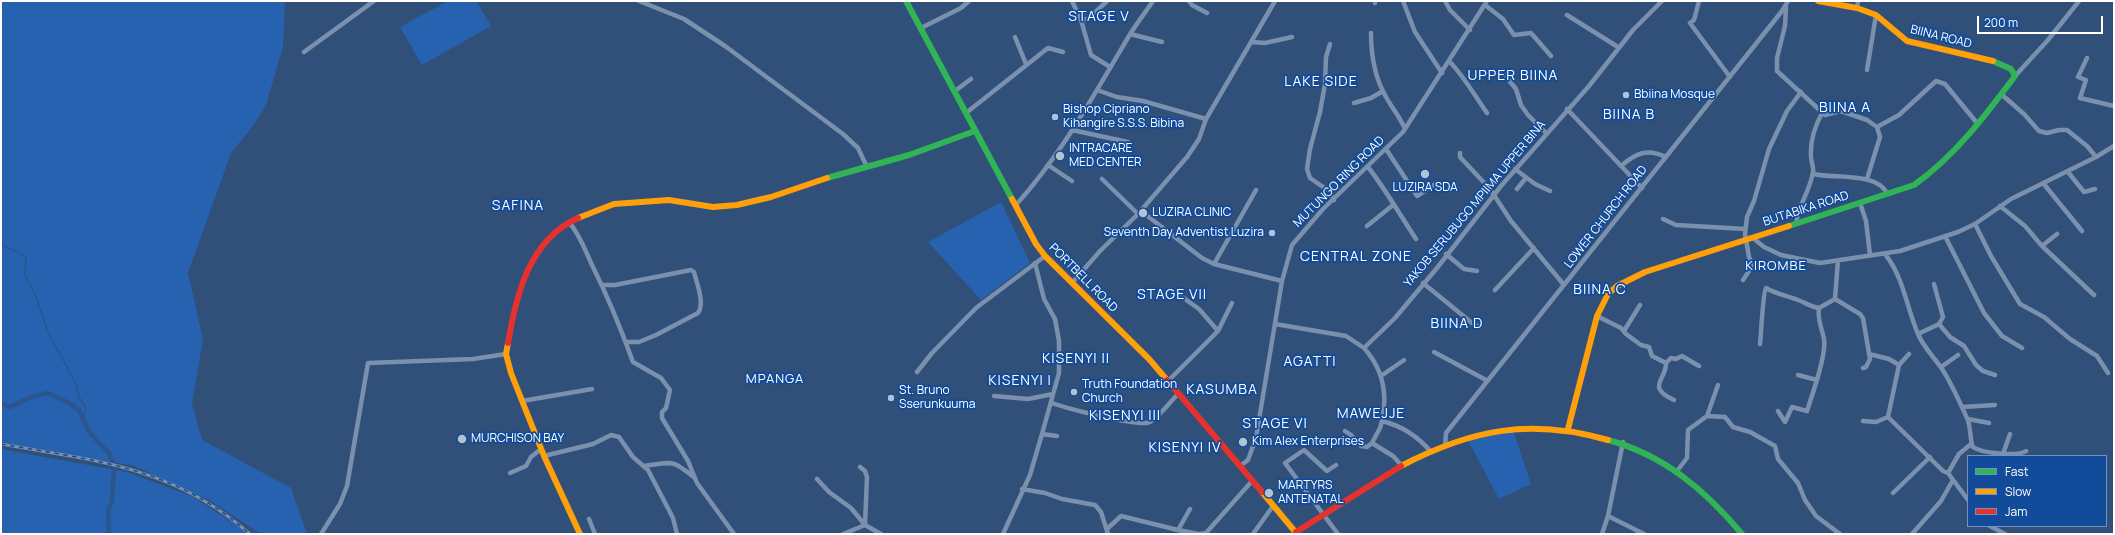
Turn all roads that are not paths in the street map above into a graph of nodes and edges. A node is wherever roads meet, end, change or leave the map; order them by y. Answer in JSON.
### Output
{"nodes":[{"id":1,"x":374,"y":1,"type":"edge"},
{"id":2,"x":639,"y":1,"type":"edge"},
{"id":3,"x":906,"y":1,"type":"edge"},
{"id":4,"x":969,"y":1,"type":"edge"},
{"id":5,"x":1072,"y":1,"type":"edge"},
{"id":6,"x":1107,"y":1,"type":"edge"},
{"id":7,"x":1153,"y":1,"type":"edge"},
{"id":8,"x":1189,"y":1,"type":"edge"},
{"id":9,"x":1275,"y":1,"type":"edge"},
{"id":10,"x":1403,"y":1,"type":"edge"},
{"id":11,"x":1445,"y":1,"type":"edge"},
{"id":12,"x":1662,"y":1,"type":"edge"},
{"id":13,"x":1699,"y":1,"type":"edge"},
{"id":14,"x":1818,"y":1,"type":"edge"},
{"id":15,"x":1858,"y":1,"type":"edge"},
{"id":16,"x":2079,"y":1,"type":"edge"},
{"id":17,"x":1787,"y":2,"type":"edge"},
{"id":18,"x":1486,"y":3,"type":"edge"},
{"id":19,"x":1857,"y":8,"type":"junction"},
{"id":20,"x":1207,"y":13,"type":"dead end"},
{"id":21,"x":1567,"y":15,"type":"dead end"},
{"id":22,"x":1876,"y":15,"type":"junction"},
{"id":23,"x":1081,"y":20,"type":"junction"},
{"id":24,"x":921,"y":28,"type":"junction"},
{"id":25,"x":1470,"y":30,"type":"junction"},
{"id":26,"x":1371,"y":33,"type":"dead end"},
{"id":27,"x":1130,"y":34,"type":"junction"},
{"id":28,"x":1015,"y":37,"type":"dead end"},
{"id":29,"x":1292,"y":37,"type":"dead end"},
{"id":30,"x":1162,"y":42,"type":"dead end"},
{"id":31,"x":1252,"y":42,"type":"junction"},
{"id":32,"x":1330,"y":44,"type":"dead end"},
{"id":33,"x":1618,"y":47,"type":"junction"},
{"id":34,"x":304,"y":52,"type":"dead end"},
{"id":35,"x":1063,"y":52,"type":"dead end"},
{"id":36,"x":1551,"y":56,"type":"dead end"},
{"id":37,"x":2088,"y":58,"type":"dead end"},
{"id":38,"x":1449,"y":61,"type":"junction"},
{"id":39,"x":1026,"y":64,"type":"junction"},
{"id":40,"x":1110,"y":68,"type":"junction"},
{"id":41,"x":1867,"y":70,"type":"dead end"},
{"id":42,"x":1442,"y":72,"type":"junction"},
{"id":43,"x":1503,"y":73,"type":"dead end"},
{"id":44,"x":2014,"y":76,"type":"junction"},
{"id":45,"x":1730,"y":77,"type":"junction"},
{"id":46,"x":971,"y":79,"type":"dead end"},
{"id":47,"x":1097,"y":90,"type":"junction"},
{"id":48,"x":955,"y":91,"type":"junction"},
{"id":49,"x":1383,"y":91,"type":"junction"},
{"id":50,"x":1801,"y":92,"type":"junction"},
{"id":51,"x":2001,"y":94,"type":"junction"},
{"id":52,"x":1354,"y":103,"type":"dead end"},
{"id":53,"x":2114,"y":106,"type":"edge"},
{"id":54,"x":1567,"y":109,"type":"junction"},
{"id":55,"x":966,"y":113,"type":"junction"},
{"id":56,"x":1487,"y":113,"type":"dead end"},
{"id":57,"x":1822,"y":113,"type":"junction"},
{"id":58,"x":1206,"y":119,"type":"junction"},
{"id":59,"x":1977,"y":123,"type":"junction"},
{"id":60,"x":1877,"y":127,"type":"junction"},
{"id":61,"x":1405,"y":129,"type":"junction"},
{"id":62,"x":1072,"y":130,"type":"junction"},
{"id":63,"x":975,"y":131,"type":"junction"},
{"id":64,"x":1547,"y":134,"type":"junction"},
{"id":65,"x":1128,"y":142,"type":"dead end"},
{"id":66,"x":2114,"y":146,"type":"edge"},
{"id":67,"x":1386,"y":149,"type":"junction"},
{"id":68,"x":1460,"y":153,"type":"dead end"},
{"id":69,"x":1666,"y":157,"type":"junction"},
{"id":70,"x":2096,"y":157,"type":"junction"},
{"id":71,"x":1048,"y":165,"type":"junction"},
{"id":72,"x":1621,"y":166,"type":"junction"},
{"id":73,"x":867,"y":167,"type":"junction"},
{"id":74,"x":1368,"y":167,"type":"junction"},
{"id":75,"x":1515,"y":169,"type":"junction"},
{"id":76,"x":1813,"y":172,"type":"junction"},
{"id":77,"x":2068,"y":172,"type":"junction"},
{"id":78,"x":1526,"y":178,"type":"junction"},
{"id":79,"x":1102,"y":179,"type":"dead end"},
{"id":80,"x":1868,"y":179,"type":"junction"},
{"id":81,"x":1072,"y":181,"type":"dead end"},
{"id":82,"x":2043,"y":183,"type":"junction"},
{"id":83,"x":1437,"y":184,"type":"dead end"},
{"id":84,"x":1642,"y":188,"type":"junction"},
{"id":85,"x":1517,"y":189,"type":"dead end"},
{"id":86,"x":2095,"y":189,"type":"dead end"},
{"id":87,"x":1256,"y":190,"type":"dead end"},
{"id":88,"x":1550,"y":191,"type":"dead end"},
{"id":89,"x":1887,"y":194,"type":"junction"},
{"id":90,"x":1494,"y":195,"type":"junction"},
{"id":91,"x":1334,"y":200,"type":"junction"},
{"id":92,"x":1860,"y":203,"type":"junction"},
{"id":93,"x":1393,"y":205,"type":"junction"},
{"id":94,"x":1015,"y":206,"type":"junction"},
{"id":95,"x":2000,"y":206,"type":"junction"},
{"id":96,"x":1140,"y":212,"type":"junction"},
{"id":97,"x":1663,"y":220,"type":"dead end"},
{"id":98,"x":569,"y":222,"type":"junction"},
{"id":99,"x":1796,"y":224,"type":"junction"},
{"id":100,"x":1975,"y":224,"type":"junction"},
{"id":101,"x":1367,"y":226,"type":"dead end"},
{"id":102,"x":1745,"y":229,"type":"junction"},
{"id":103,"x":2082,"y":231,"type":"dead end"},
{"id":104,"x":2057,"y":234,"type":"dead end"},
{"id":105,"x":1945,"y":236,"type":"junction"},
{"id":106,"x":1416,"y":239,"type":"dead end"},
{"id":107,"x":1750,"y":239,"type":"junction"},
{"id":108,"x":2042,"y":246,"type":"junction"},
{"id":109,"x":1534,"y":248,"type":"junction"},
{"id":110,"x":1446,"y":254,"type":"junction"},
{"id":111,"x":1885,"y":254,"type":"junction"},
{"id":112,"x":1045,"y":256,"type":"junction"},
{"id":113,"x":1870,"y":256,"type":"junction"},
{"id":114,"x":1838,"y":260,"type":"junction"},
{"id":115,"x":1035,"y":262,"type":"junction"},
{"id":116,"x":1214,"y":264,"type":"junction"},
{"id":117,"x":1477,"y":271,"type":"dead end"},
{"id":118,"x":1743,"y":280,"type":"dead end"},
{"id":119,"x":1282,"y":281,"type":"junction"},
{"id":120,"x":1072,"y":283,"type":"junction"},
{"id":121,"x":1424,"y":283,"type":"junction"},
{"id":122,"x":1934,"y":284,"type":"dead end"},
{"id":123,"x":602,"y":285,"type":"junction"},
{"id":124,"x":1564,"y":285,"type":"junction"},
{"id":125,"x":1495,"y":290,"type":"dead end"},
{"id":126,"x":1178,"y":294,"type":"dead end"},
{"id":127,"x":2094,"y":295,"type":"dead end"},
{"id":128,"x":1835,"y":299,"type":"junction"},
{"id":129,"x":1232,"y":303,"type":"dead end"},
{"id":130,"x":1640,"y":305,"type":"dead end"},
{"id":131,"x":1819,"y":308,"type":"junction"},
{"id":132,"x":1596,"y":316,"type":"junction"},
{"id":133,"x":1274,"y":324,"type":"junction"},
{"id":134,"x":1939,"y":324,"type":"junction"},
{"id":135,"x":1480,"y":327,"type":"dead end"},
{"id":136,"x":1218,"y":331,"type":"junction"},
{"id":137,"x":1624,"y":331,"type":"junction"},
{"id":138,"x":1918,"y":334,"type":"junction"},
{"id":139,"x":626,"y":342,"type":"junction"},
{"id":140,"x":1760,"y":344,"type":"dead end"},
{"id":141,"x":1364,"y":348,"type":"junction"},
{"id":142,"x":2022,"y":348,"type":"dead end"},
{"id":143,"x":1434,"y":352,"type":"dead end"},
{"id":144,"x":506,"y":354,"type":"junction"},
{"id":145,"x":1869,"y":354,"type":"junction"},
{"id":146,"x":1909,"y":354,"type":"dead end"},
{"id":147,"x":1958,"y":355,"type":"dead end"},
{"id":148,"x":1404,"y":360,"type":"dead end"},
{"id":149,"x":1666,"y":363,"type":"junction"},
{"id":150,"x":1899,"y":365,"type":"junction"},
{"id":151,"x":1699,"y":366,"type":"dead end"},
{"id":152,"x":1863,"y":368,"type":"dead end"},
{"id":153,"x":1941,"y":368,"type":"junction"},
{"id":154,"x":917,"y":372,"type":"dead end"},
{"id":155,"x":2108,"y":373,"type":"dead end"},
{"id":156,"x":1798,"y":375,"type":"dead end"},
{"id":157,"x":1995,"y":375,"type":"dead end"},
{"id":158,"x":1382,"y":376,"type":"junction"},
{"id":159,"x":1486,"y":380,"type":"junction"},
{"id":160,"x":1817,"y":380,"type":"junction"},
{"id":161,"x":1168,"y":381,"type":"junction"},
{"id":162,"x":1718,"y":385,"type":"dead end"},
{"id":163,"x":592,"y":389,"type":"dead end"},
{"id":164,"x":1052,"y":394,"type":"junction"},
{"id":165,"x":1178,"y":394,"type":"junction"},
{"id":166,"x":994,"y":396,"type":"dead end"},
{"id":167,"x":1674,"y":400,"type":"dead end"},
{"id":168,"x":522,"y":401,"type":"junction"},
{"id":169,"x":1052,"y":403,"type":"junction"},
{"id":170,"x":1995,"y":405,"type":"dead end"},
{"id":171,"x":1962,"y":407,"type":"junction"},
{"id":172,"x":1778,"y":411,"type":"dead end"},
{"id":173,"x":1707,"y":416,"type":"junction"},
{"id":174,"x":1888,"y":417,"type":"junction"},
{"id":175,"x":1968,"y":419,"type":"junction"},
{"id":176,"x":1382,"y":421,"type":"junction"},
{"id":177,"x":1863,"y":422,"type":"dead end"},
{"id":178,"x":1989,"y":423,"type":"dead end"},
{"id":179,"x":1568,"y":429,"type":"junction"},
{"id":180,"x":1345,"y":431,"type":"dead end"},
{"id":181,"x":1042,"y":434,"type":"junction"},
{"id":182,"x":2010,"y":434,"type":"dead end"},
{"id":183,"x":1057,"y":436,"type":"dead end"},
{"id":184,"x":1623,"y":442,"type":"junction"},
{"id":185,"x":1372,"y":443,"type":"junction"},
{"id":186,"x":1971,"y":444,"type":"junction"},
{"id":187,"x":1445,"y":446,"type":"junction"},
{"id":188,"x":541,"y":449,"type":"junction"},
{"id":189,"x":2026,"y":451,"type":"dead end"},
{"id":190,"x":1431,"y":452,"type":"junction"},
{"id":191,"x":2003,"y":454,"type":"junction"},
{"id":192,"x":544,"y":456,"type":"junction"},
{"id":193,"x":1930,"y":458,"type":"junction"},
{"id":194,"x":1336,"y":465,"type":"dead end"},
{"id":195,"x":644,"y":466,"type":"junction"},
{"id":196,"x":1240,"y":466,"type":"junction"},
{"id":197,"x":1402,"y":466,"type":"junction"},
{"id":198,"x":860,"y":467,"type":"dead end"},
{"id":199,"x":1677,"y":471,"type":"junction"},
{"id":200,"x":510,"y":473,"type":"dead end"},
{"id":201,"x":1948,"y":473,"type":"junction"},
{"id":202,"x":695,"y":479,"type":"junction"},
{"id":203,"x":818,"y":479,"type":"dead end"},
{"id":204,"x":1953,"y":480,"type":"junction"},
{"id":205,"x":1252,"y":481,"type":"junction"},
{"id":206,"x":1022,"y":489,"type":"junction"},
{"id":207,"x":1893,"y":493,"type":"dead end"},
{"id":208,"x":1967,"y":497,"type":"edge"},
{"id":209,"x":1273,"y":506,"type":"junction"},
{"id":210,"x":1190,"y":509,"type":"dead end"},
{"id":211,"x":1324,"y":514,"type":"junction"},
{"id":212,"x":1608,"y":516,"type":"junction"},
{"id":213,"x":589,"y":519,"type":"dead end"},
{"id":214,"x":865,"y":525,"type":"junction"},
{"id":215,"x":1991,"y":527,"type":"edge"},
{"id":216,"x":1178,"y":530,"type":"junction"},
{"id":217,"x":1108,"y":531,"type":"edge"},
{"id":218,"x":1296,"y":533,"type":"edge"},
{"id":219,"x":321,"y":534,"type":"edge"},
{"id":220,"x":580,"y":534,"type":"edge"},
{"id":221,"x":595,"y":534,"type":"edge"},
{"id":222,"x":677,"y":534,"type":"edge"},
{"id":223,"x":734,"y":534,"type":"edge"},
{"id":224,"x":844,"y":534,"type":"edge"},
{"id":225,"x":881,"y":534,"type":"edge"},
{"id":226,"x":1004,"y":534,"type":"edge"},
{"id":227,"x":1254,"y":534,"type":"edge"},
{"id":228,"x":1338,"y":534,"type":"edge"},
{"id":229,"x":1602,"y":534,"type":"edge"},
{"id":230,"x":1644,"y":534,"type":"edge"},
{"id":231,"x":1742,"y":534,"type":"edge"},
{"id":232,"x":1840,"y":534,"type":"edge"},
{"id":233,"x":1912,"y":534,"type":"edge"},
{"id":234,"x":1990,"y":534,"type":"edge"},
{"id":235,"x":2005,"y":534,"type":"edge"}],
"edges":[{"from":1,"to":34,"type":"street"},
{"from":2,"to":73,"type":"street"},
{"from":3,"to":24,"type":"main road","name":"PORTBELL ROAD"},
{"from":4,"to":24,"type":"street"},
{"from":5,"to":23,"type":"street"},
{"from":6,"to":23,"type":"street"},
{"from":7,"to":27,"type":"street"},
{"from":8,"to":20,"type":"street"},
{"from":9,"to":31,"type":"street"},
{"from":10,"to":42,"type":"street"},
{"from":11,"to":25,"type":"street"},
{"from":12,"to":33,"type":"street","name":"YAKOB SERUBUGO MPIIMA UPPER BINA"},
{"from":13,"to":45,"type":"street"},
{"from":14,"to":19,"type":"main road","name":"BIINA ROAD"},
{"from":15,"to":19,"type":"street"},
{"from":16,"to":44,"type":"street","name":"BUTABIKA ROAD"},
{"from":17,"to":45,"type":"street","name":"LOWER CHURCH ROAD"},
{"from":17,"to":50,"type":"street"},
{"from":18,"to":25,"type":"street","name":"MUTUNGO RING ROAD"},
{"from":18,"to":36,"type":"street"},
{"from":19,"to":22,"type":"main road","name":"BIINA ROAD"},
{"from":21,"to":33,"type":"street"},
{"from":22,"to":41,"type":"street"},
{"from":22,"to":44,"type":"main road","name":"BIINA ROAD"},
{"from":23,"to":40,"type":"street"},
{"from":24,"to":48,"type":"main road","name":"PORTBELL ROAD"},
{"from":25,"to":38,"type":"street","name":"MUTUNGO RING ROAD"},
{"from":26,"to":49,"type":"street"},
{"from":27,"to":30,"type":"street"},
{"from":27,"to":40,"type":"street"},
{"from":28,"to":39,"type":"street"},
{"from":29,"to":31,"type":"street"},
{"from":31,"to":58,"type":"street"},
{"from":32,"to":91,"type":"street"},
{"from":33,"to":54,"type":"street","name":"YAKOB SERUBUGO MPIIMA UPPER BINA"},
{"from":35,"to":39,"type":"street"},
{"from":37,"to":53,"type":"street"},
{"from":38,"to":42,"type":"street","name":"MUTUNGO RING ROAD"},
{"from":38,"to":56,"type":"street"},
{"from":39,"to":55,"type":"street"},
{"from":40,"to":47,"type":"street"},
{"from":42,"to":61,"type":"street","name":"MUTUNGO RING ROAD"},
{"from":43,"to":64,"type":"street"},
{"from":44,"to":51,"type":"main road","name":"BUTABIKA ROAD"},
{"from":45,"to":69,"type":"street","name":"LOWER CHURCH ROAD"},
{"from":46,"to":48,"type":"street"},
{"from":47,"to":58,"type":"street"},
{"from":47,"to":62,"type":"street"},
{"from":48,"to":55,"type":"main road","name":"PORTBELL ROAD"},
{"from":49,"to":52,"type":"street"},
{"from":49,"to":61,"type":"street"},
{"from":50,"to":57,"type":"street"},
{"from":50,"to":102,"type":"street"},
{"from":51,"to":59,"type":"main road","name":"BUTABIKA ROAD"},
{"from":51,"to":70,"type":"street"},
{"from":54,"to":64,"type":"street","name":"YAKOB SERUBUGO MPIIMA UPPER BINA"},
{"from":54,"to":72,"type":"street"},
{"from":55,"to":63,"type":"main road","name":"PORTBELL ROAD"},
{"from":57,"to":60,"type":"street"},
{"from":57,"to":76,"type":"street"},
{"from":58,"to":96,"type":"street"},
{"from":59,"to":60,"type":"street"},
{"from":59,"to":89,"type":"main road","name":"BUTABIKA ROAD"},
{"from":60,"to":80,"type":"street"},
{"from":61,"to":67,"type":"street","name":"MUTUNGO RING ROAD"},
{"from":62,"to":65,"type":"street"},
{"from":62,"to":71,"type":"street"},
{"from":63,"to":73,"type":"main road"},
{"from":63,"to":94,"type":"main road","name":"PORTBELL ROAD"},
{"from":64,"to":75,"type":"street","name":"YAKOB SERUBUGO MPIIMA UPPER BINA"},
{"from":66,"to":70,"type":"street"},
{"from":67,"to":74,"type":"street","name":"MUTUNGO RING ROAD"},
{"from":67,"to":83,"type":"street"},
{"from":68,"to":90,"type":"street"},
{"from":69,"to":72,"type":"street"},
{"from":69,"to":84,"type":"street","name":"LOWER CHURCH ROAD"},
{"from":70,"to":77,"type":"street"},
{"from":71,"to":81,"type":"street"},
{"from":71,"to":94,"type":"street"},
{"from":72,"to":84,"type":"street"},
{"from":73,"to":98,"type":"main road"},
{"from":74,"to":91,"type":"street","name":"MUTUNGO RING ROAD"},
{"from":74,"to":93,"type":"street"},
{"from":75,"to":78,"type":"street"},
{"from":75,"to":90,"type":"street","name":"YAKOB SERUBUGO MPIIMA UPPER BINA"},
{"from":76,"to":80,"type":"street"},
{"from":76,"to":99,"type":"street"},
{"from":77,"to":82,"type":"street"},
{"from":77,"to":86,"type":"street"},
{"from":78,"to":85,"type":"street"},
{"from":78,"to":88,"type":"street"},
{"from":79,"to":96,"type":"street"},
{"from":80,"to":89,"type":"street"},
{"from":82,"to":95,"type":"street"},
{"from":82,"to":103,"type":"street"},
{"from":84,"to":124,"type":"street","name":"LOWER CHURCH ROAD"},
{"from":87,"to":116,"type":"street"},
{"from":89,"to":92,"type":"main road","name":"BUTABIKA ROAD"},
{"from":90,"to":109,"type":"street"},
{"from":90,"to":110,"type":"street","name":"YAKOB SERUBUGO MPIIMA UPPER BINA"},
{"from":91,"to":119,"type":"street","name":"MUTUNGO RING ROAD"},
{"from":92,"to":99,"type":"main road","name":"BUTABIKA ROAD"},
{"from":92,"to":113,"type":"street"},
{"from":93,"to":101,"type":"street"},
{"from":93,"to":106,"type":"street"},
{"from":94,"to":112,"type":"main road","name":"PORTBELL ROAD"},
{"from":95,"to":100,"type":"street"},
{"from":95,"to":108,"type":"street"},
{"from":96,"to":116,"type":"street"},
{"from":96,"to":120,"type":"street"},
{"from":97,"to":102,"type":"street"},
{"from":98,"to":123,"type":"street"},
{"from":98,"to":144,"type":"main road"},
{"from":99,"to":107,"type":"main road","name":"BUTABIKA ROAD"},
{"from":100,"to":105,"type":"street"},
{"from":100,"to":155,"type":"street"},
{"from":102,"to":107,"type":"street"},
{"from":104,"to":108,"type":"street"},
{"from":105,"to":111,"type":"street"},
{"from":105,"to":142,"type":"street"},
{"from":107,"to":114,"type":"street"},
{"from":107,"to":118,"type":"street"},
{"from":107,"to":132,"type":"main road","name":"BUTABIKA ROAD"},
{"from":108,"to":127,"type":"street"},
{"from":109,"to":124,"type":"street"},
{"from":109,"to":125,"type":"street"},
{"from":110,"to":117,"type":"street"},
{"from":110,"to":121,"type":"street","name":"YAKOB SERUBUGO MPIIMA UPPER BINA"},
{"from":111,"to":113,"type":"street"},
{"from":111,"to":138,"type":"street"},
{"from":112,"to":115,"type":"street"},
{"from":112,"to":120,"type":"main road","name":"PORTBELL ROAD"},
{"from":113,"to":114,"type":"street"},
{"from":114,"to":128,"type":"street"},
{"from":115,"to":154,"type":"street"},
{"from":115,"to":164,"type":"street"},
{"from":116,"to":119,"type":"street"},
{"from":119,"to":133,"type":"street","name":"MUTUNGO RING ROAD"},
{"from":120,"to":161,"type":"main road","name":"PORTBELL ROAD"},
{"from":121,"to":135,"type":"street"},
{"from":121,"to":141,"type":"street","name":"YAKOB SERUBUGO MPIIMA UPPER BINA"},
{"from":122,"to":134,"type":"street"},
{"from":123,"to":139,"type":"street"},
{"from":123,"to":139,"type":"street"},
{"from":124,"to":159,"type":"street","name":"LOWER CHURCH ROAD"},
{"from":126,"to":136,"type":"street"},
{"from":128,"to":131,"type":"street"},
{"from":128,"to":145,"type":"street"},
{"from":129,"to":136,"type":"street"},
{"from":130,"to":137,"type":"street"},
{"from":131,"to":140,"type":"street"},
{"from":131,"to":160,"type":"street"},
{"from":132,"to":137,"type":"street"},
{"from":132,"to":179,"type":"main road","name":"BUTABIKA ROAD"},
{"from":133,"to":141,"type":"street"},
{"from":133,"to":196,"type":"street","name":"MUTUNGO RING ROAD"},
{"from":134,"to":138,"type":"street"},
{"from":134,"to":157,"type":"street"},
{"from":136,"to":161,"type":"street"},
{"from":137,"to":149,"type":"street"},
{"from":138,"to":153,"type":"street"},
{"from":139,"to":202,"type":"street"},
{"from":141,"to":158,"type":"street"},
{"from":143,"to":159,"type":"street"},
{"from":144,"to":168,"type":"main road"},
{"from":144,"to":219,"type":"street"},
{"from":145,"to":150,"type":"street"},
{"from":145,"to":152,"type":"street"},
{"from":146,"to":150,"type":"street"},
{"from":147,"to":153,"type":"street"},
{"from":148,"to":158,"type":"street"},
{"from":149,"to":151,"type":"street"},
{"from":149,"to":167,"type":"street"},
{"from":150,"to":174,"type":"street"},
{"from":153,"to":171,"type":"street"},
{"from":156,"to":160,"type":"street"},
{"from":158,"to":176,"type":"street"},
{"from":159,"to":187,"type":"street","name":"LOWER CHURCH ROAD"},
{"from":160,"to":172,"type":"street"},
{"from":161,"to":165,"type":"main road","name":"PORTBELL ROAD"},
{"from":162,"to":173,"type":"street"},
{"from":163,"to":168,"type":"street"},
{"from":164,"to":166,"type":"street"},
{"from":164,"to":169,"type":"street"},
{"from":165,"to":169,"type":"street"},
{"from":165,"to":196,"type":"main road","name":"PORTBELL ROAD"},
{"from":168,"to":188,"type":"main road"},
{"from":169,"to":181,"type":"street"},
{"from":170,"to":171,"type":"street"},
{"from":171,"to":175,"type":"street"},
{"from":173,"to":199,"type":"street"},
{"from":173,"to":232,"type":"street"},
{"from":174,"to":177,"type":"street"},
{"from":174,"to":193,"type":"street"},
{"from":175,"to":178,"type":"street"},
{"from":175,"to":186,"type":"street"},
{"from":176,"to":185,"type":"street"},
{"from":176,"to":190,"type":"street"},
{"from":179,"to":184,"type":"main road"},
{"from":179,"to":187,"type":"main road"},
{"from":180,"to":185,"type":"street"},
{"from":181,"to":183,"type":"street"},
{"from":181,"to":206,"type":"street"},
{"from":182,"to":191,"type":"street"},
{"from":184,"to":199,"type":"main road"},
{"from":184,"to":212,"type":"street"},
{"from":185,"to":197,"type":"street"},
{"from":186,"to":191,"type":"street"},
{"from":186,"to":201,"type":"street"},
{"from":187,"to":190,"type":"main road"},
{"from":188,"to":192,"type":"main road"},
{"from":188,"to":200,"type":"street"},
{"from":189,"to":191,"type":"street"},
{"from":190,"to":197,"type":"main road"},
{"from":192,"to":195,"type":"street"},
{"from":192,"to":220,"type":"main road"},
{"from":193,"to":201,"type":"street"},
{"from":193,"to":207,"type":"street"},
{"from":194,"to":211,"type":"street"},
{"from":195,"to":202,"type":"street"},
{"from":195,"to":222,"type":"street"},
{"from":196,"to":205,"type":"main road","name":"PORTBELL ROAD"},
{"from":197,"to":211,"type":"main road"},
{"from":198,"to":214,"type":"street"},
{"from":199,"to":231,"type":"main road"},
{"from":201,"to":204,"type":"street"},
{"from":202,"to":223,"type":"street"},
{"from":203,"to":214,"type":"street"},
{"from":204,"to":208,"type":"street"},
{"from":204,"to":233,"type":"street"},
{"from":205,"to":209,"type":"main road","name":"PORTBELL ROAD"},
{"from":205,"to":216,"type":"street"},
{"from":206,"to":217,"type":"street"},
{"from":206,"to":226,"type":"street"},
{"from":209,"to":218,"type":"main road","name":"PORTBELL ROAD"},
{"from":209,"to":227,"type":"street"},
{"from":210,"to":216,"type":"street"},
{"from":211,"to":218,"type":"main road"},
{"from":211,"to":228,"type":"street"},
{"from":212,"to":229,"type":"street"},
{"from":212,"to":230,"type":"street"},
{"from":213,"to":221,"type":"street"},
{"from":214,"to":224,"type":"street"},
{"from":214,"to":225,"type":"street"},
{"from":215,"to":234,"type":"street"},
{"from":215,"to":235,"type":"street"},
{"from":216,"to":217,"type":"street"}]}
